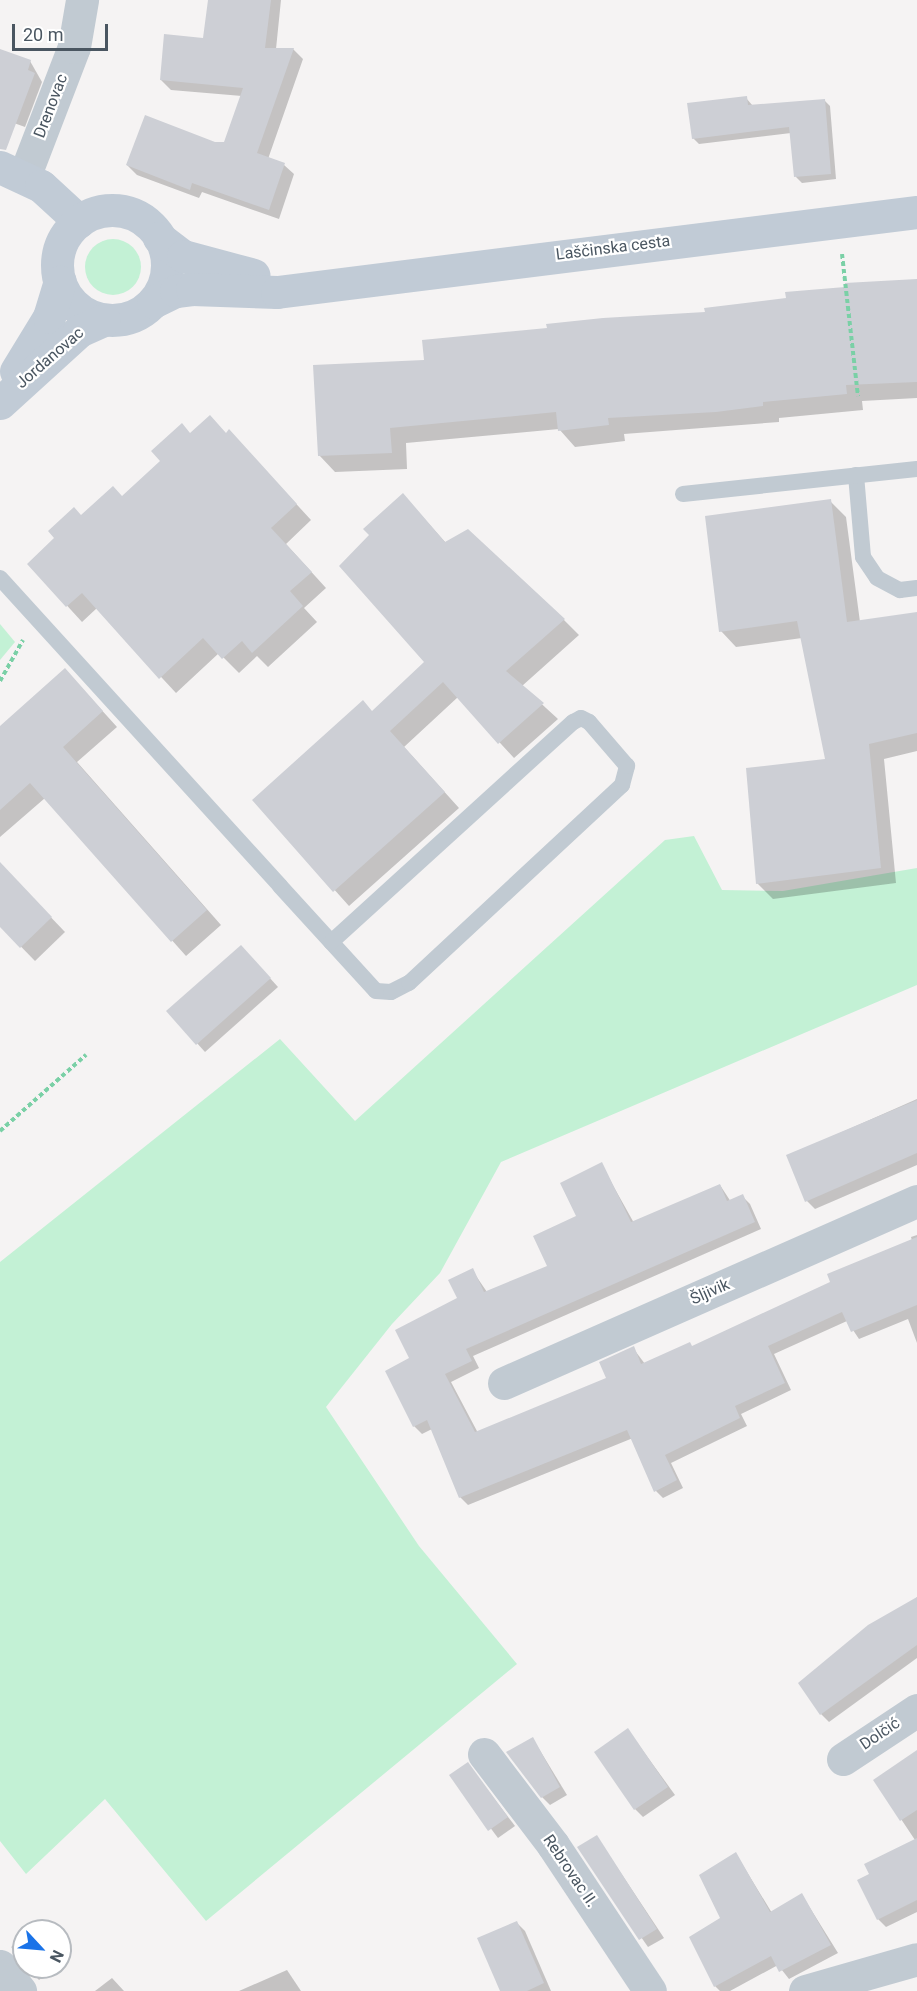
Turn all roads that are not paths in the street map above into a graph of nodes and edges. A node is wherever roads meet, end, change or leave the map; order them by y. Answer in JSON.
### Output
{"nodes":[{"id":1,"x":82,"y":0,"type":"edge"},
{"id":2,"x":12,"y":172,"type":"edge"},
{"id":3,"x":917,"y":212,"type":"edge"},
{"id":4,"x":79,"y":221,"type":"junction"},
{"id":5,"x":159,"y":238,"type":"junction"},
{"id":6,"x":60,"y":282,"type":"junction"},
{"id":7,"x":309,"y":287,"type":"junction"},
{"id":8,"x":153,"y":302,"type":"junction"},
{"id":9,"x":104,"y":320,"type":"junction"},
{"id":10,"x":0,"y":397,"type":"edge"},
{"id":11,"x":0,"y":403,"type":"edge"},
{"id":12,"x":917,"y":469,"type":"edge"},
{"id":13,"x":856,"y":475,"type":"junction"},
{"id":14,"x":683,"y":494,"type":"dead end"},
{"id":15,"x":0,"y":578,"type":"edge"},
{"id":16,"x":917,"y":588,"type":"edge"},
{"id":17,"x":331,"y":942,"type":"junction"},
{"id":18,"x":917,"y":1201,"type":"edge"},
{"id":19,"x":504,"y":1383,"type":"dead end"},
{"id":20,"x":917,"y":1710,"type":"edge"},
{"id":21,"x":484,"y":1754,"type":"dead end"},
{"id":22,"x":843,"y":1759,"type":"dead end"},
{"id":23,"x":917,"y":1959,"type":"edge"},
{"id":24,"x":0,"y":1966,"type":"edge"},
{"id":25,"x":20,"y":1991,"type":"edge"},
{"id":26,"x":650,"y":1991,"type":"edge"},
{"id":27,"x":805,"y":1991,"type":"edge"}],
"edges":[{"from":1,"to":2,"type":"street","name":"Drenovac"},
{"from":2,"to":4,"type":"main road"},
{"from":3,"to":7,"type":"main road","name":"Laščinska cesta"},
{"from":4,"to":5,"type":"main road"},
{"from":4,"to":6,"type":"main road"},
{"from":5,"to":7,"type":"main road","name":"Laščinska cesta"},
{"from":5,"to":8,"type":"main road"},
{"from":6,"to":9,"type":"main road"},
{"from":6,"to":10,"type":"main road","name":"Jordanovac"},
{"from":7,"to":8,"type":"main road","name":"Laščinska cesta"},
{"from":8,"to":9,"type":"main road"},
{"from":9,"to":11,"type":"main road","name":"Jordanovac"},
{"from":12,"to":13,"type":"lane"},
{"from":13,"to":14,"type":"lane"},
{"from":13,"to":16,"type":"lane"},
{"from":15,"to":17,"type":"lane"},
{"from":17,"to":17,"type":"lane"},
{"from":18,"to":19,"type":"street","name":"Šljivik"},
{"from":20,"to":22,"type":"street","name":"Dolčić"},
{"from":21,"to":26,"type":"street","name":"Rebrovac II."},
{"from":23,"to":27,"type":"street"},
{"from":24,"to":25,"type":"street"}]}
